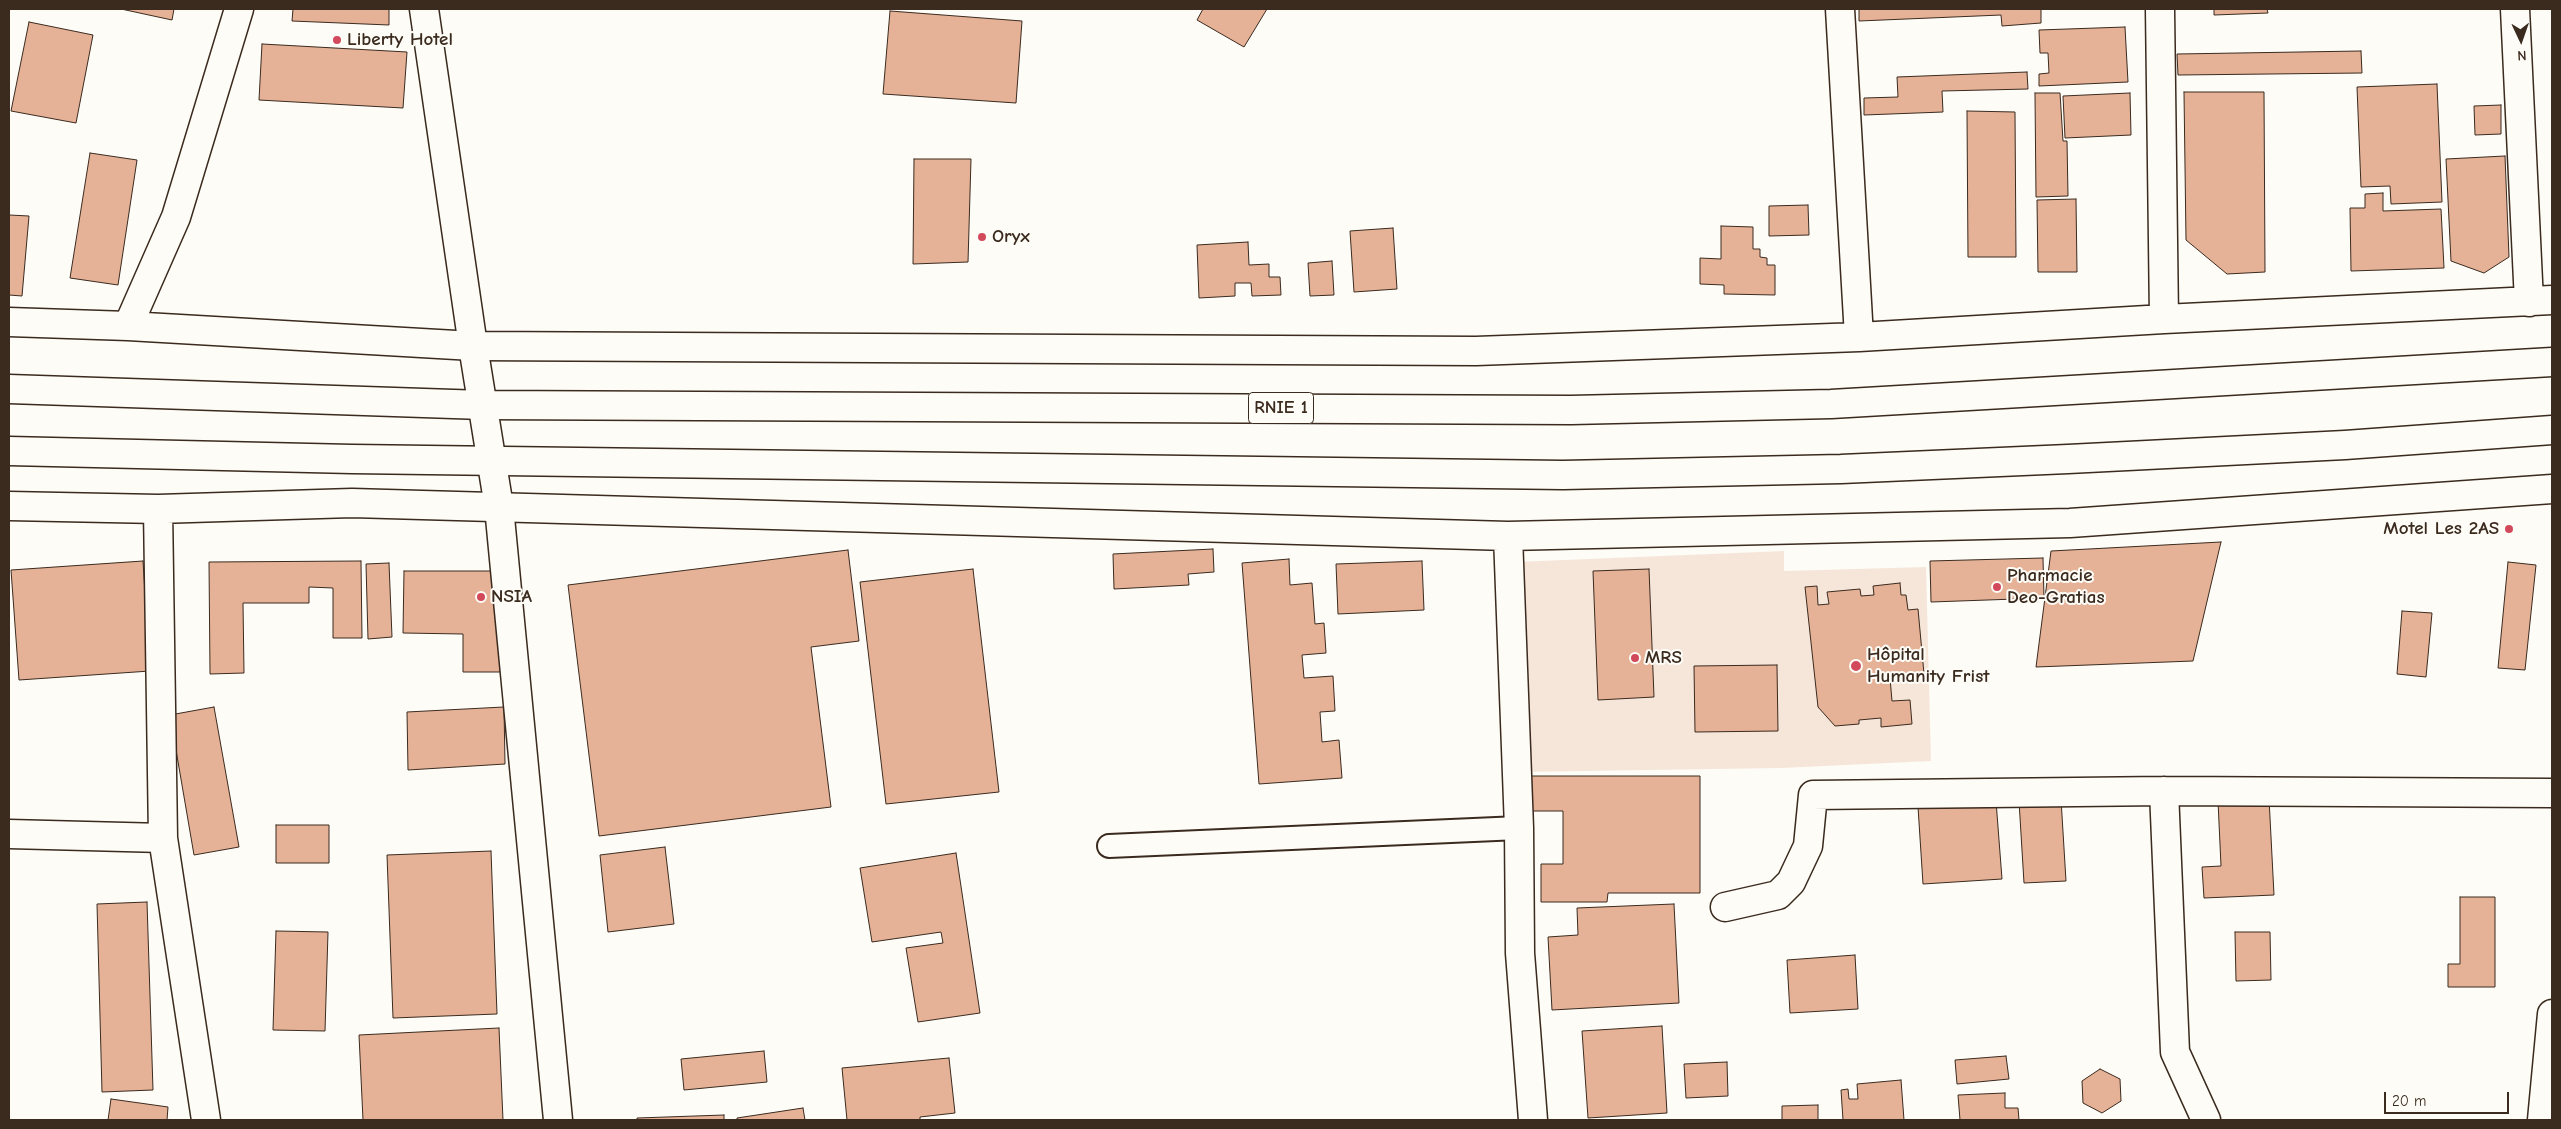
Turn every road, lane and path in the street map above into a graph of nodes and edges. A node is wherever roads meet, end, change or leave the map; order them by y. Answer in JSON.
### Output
{"nodes":[{"id":1,"x":239,"y":9,"type":"edge"},
{"id":2,"x":424,"y":9,"type":"edge"},
{"id":3,"x":1840,"y":9,"type":"edge"},
{"id":4,"x":2160,"y":9,"type":"edge"},
{"id":5,"x":2515,"y":9,"type":"edge"},
{"id":6,"x":2540,"y":301,"type":"edge"},
{"id":7,"x":2164,"y":319,"type":"junction"},
{"id":8,"x":9,"y":322,"type":"edge"},
{"id":9,"x":128,"y":326,"type":"junction"},
{"id":10,"x":1859,"y":338,"type":"junction"},
{"id":11,"x":473,"y":346,"type":"junction"},
{"id":12,"x":2552,"y":362,"type":"edge"},
{"id":13,"x":9,"y":388,"type":"edge"},
{"id":14,"x":483,"y":405,"type":"junction"},
{"id":15,"x":2552,"y":430,"type":"edge"},
{"id":16,"x":9,"y":451,"type":"edge"},
{"id":17,"x":491,"y":459,"type":"junction"},
{"id":18,"x":2552,"y":489,"type":"edge"},
{"id":19,"x":9,"y":506,"type":"edge"},
{"id":20,"x":499,"y":507,"type":"junction"},
{"id":21,"x":158,"y":508,"type":"junction"},
{"id":22,"x":1508,"y":536,"type":"junction"},
{"id":23,"x":2164,"y":791,"type":"junction"},
{"id":24,"x":2552,"y":793,"type":"edge"},
{"id":25,"x":1519,"y":828,"type":"junction"},
{"id":26,"x":9,"y":834,"type":"edge"},
{"id":27,"x":163,"y":838,"type":"junction"},
{"id":28,"x":1109,"y":846,"type":"dead end"},
{"id":29,"x":1725,"y":907,"type":"dead end"},
{"id":30,"x":2552,"y":1014,"type":"edge"},
{"id":31,"x":206,"y":1120,"type":"edge"},
{"id":32,"x":558,"y":1120,"type":"edge"},
{"id":33,"x":1533,"y":1120,"type":"edge"},
{"id":34,"x":2206,"y":1120,"type":"edge"},
{"id":35,"x":2542,"y":1120,"type":"edge"}],
"edges":[{"from":1,"to":9,"type":"main road"},
{"from":2,"to":11,"type":"main road"},
{"from":3,"to":10,"type":"main road"},
{"from":4,"to":7,"type":"main road"},
{"from":5,"to":6,"type":"main road"},
{"from":6,"to":7,"type":"main road"},
{"from":7,"to":10,"type":"main road"},
{"from":8,"to":9,"type":"main road"},
{"from":9,"to":11,"type":"main road"},
{"from":10,"to":11,"type":"main road"},
{"from":11,"to":14,"type":"main road"},
{"from":12,"to":14,"type":"main road","number":"RNIE 1"},
{"from":13,"to":14,"type":"main road","number":"RNIE 1"},
{"from":14,"to":17,"type":"main road"},
{"from":15,"to":17,"type":"main road"},
{"from":16,"to":17,"type":"main road"},
{"from":17,"to":20,"type":"main road"},
{"from":18,"to":22,"type":"main road"},
{"from":19,"to":21,"type":"main road"},
{"from":20,"to":21,"type":"main road"},
{"from":20,"to":22,"type":"main road"},
{"from":20,"to":32,"type":"main road"},
{"from":21,"to":27,"type":"main road"},
{"from":22,"to":25,"type":"main road"},
{"from":23,"to":24,"type":"main road"},
{"from":23,"to":29,"type":"main road"},
{"from":23,"to":34,"type":"main road"},
{"from":25,"to":28,"type":"lane"},
{"from":25,"to":33,"type":"main road"},
{"from":26,"to":27,"type":"main road"},
{"from":27,"to":31,"type":"main road"},
{"from":30,"to":35,"type":"main road"}]}
